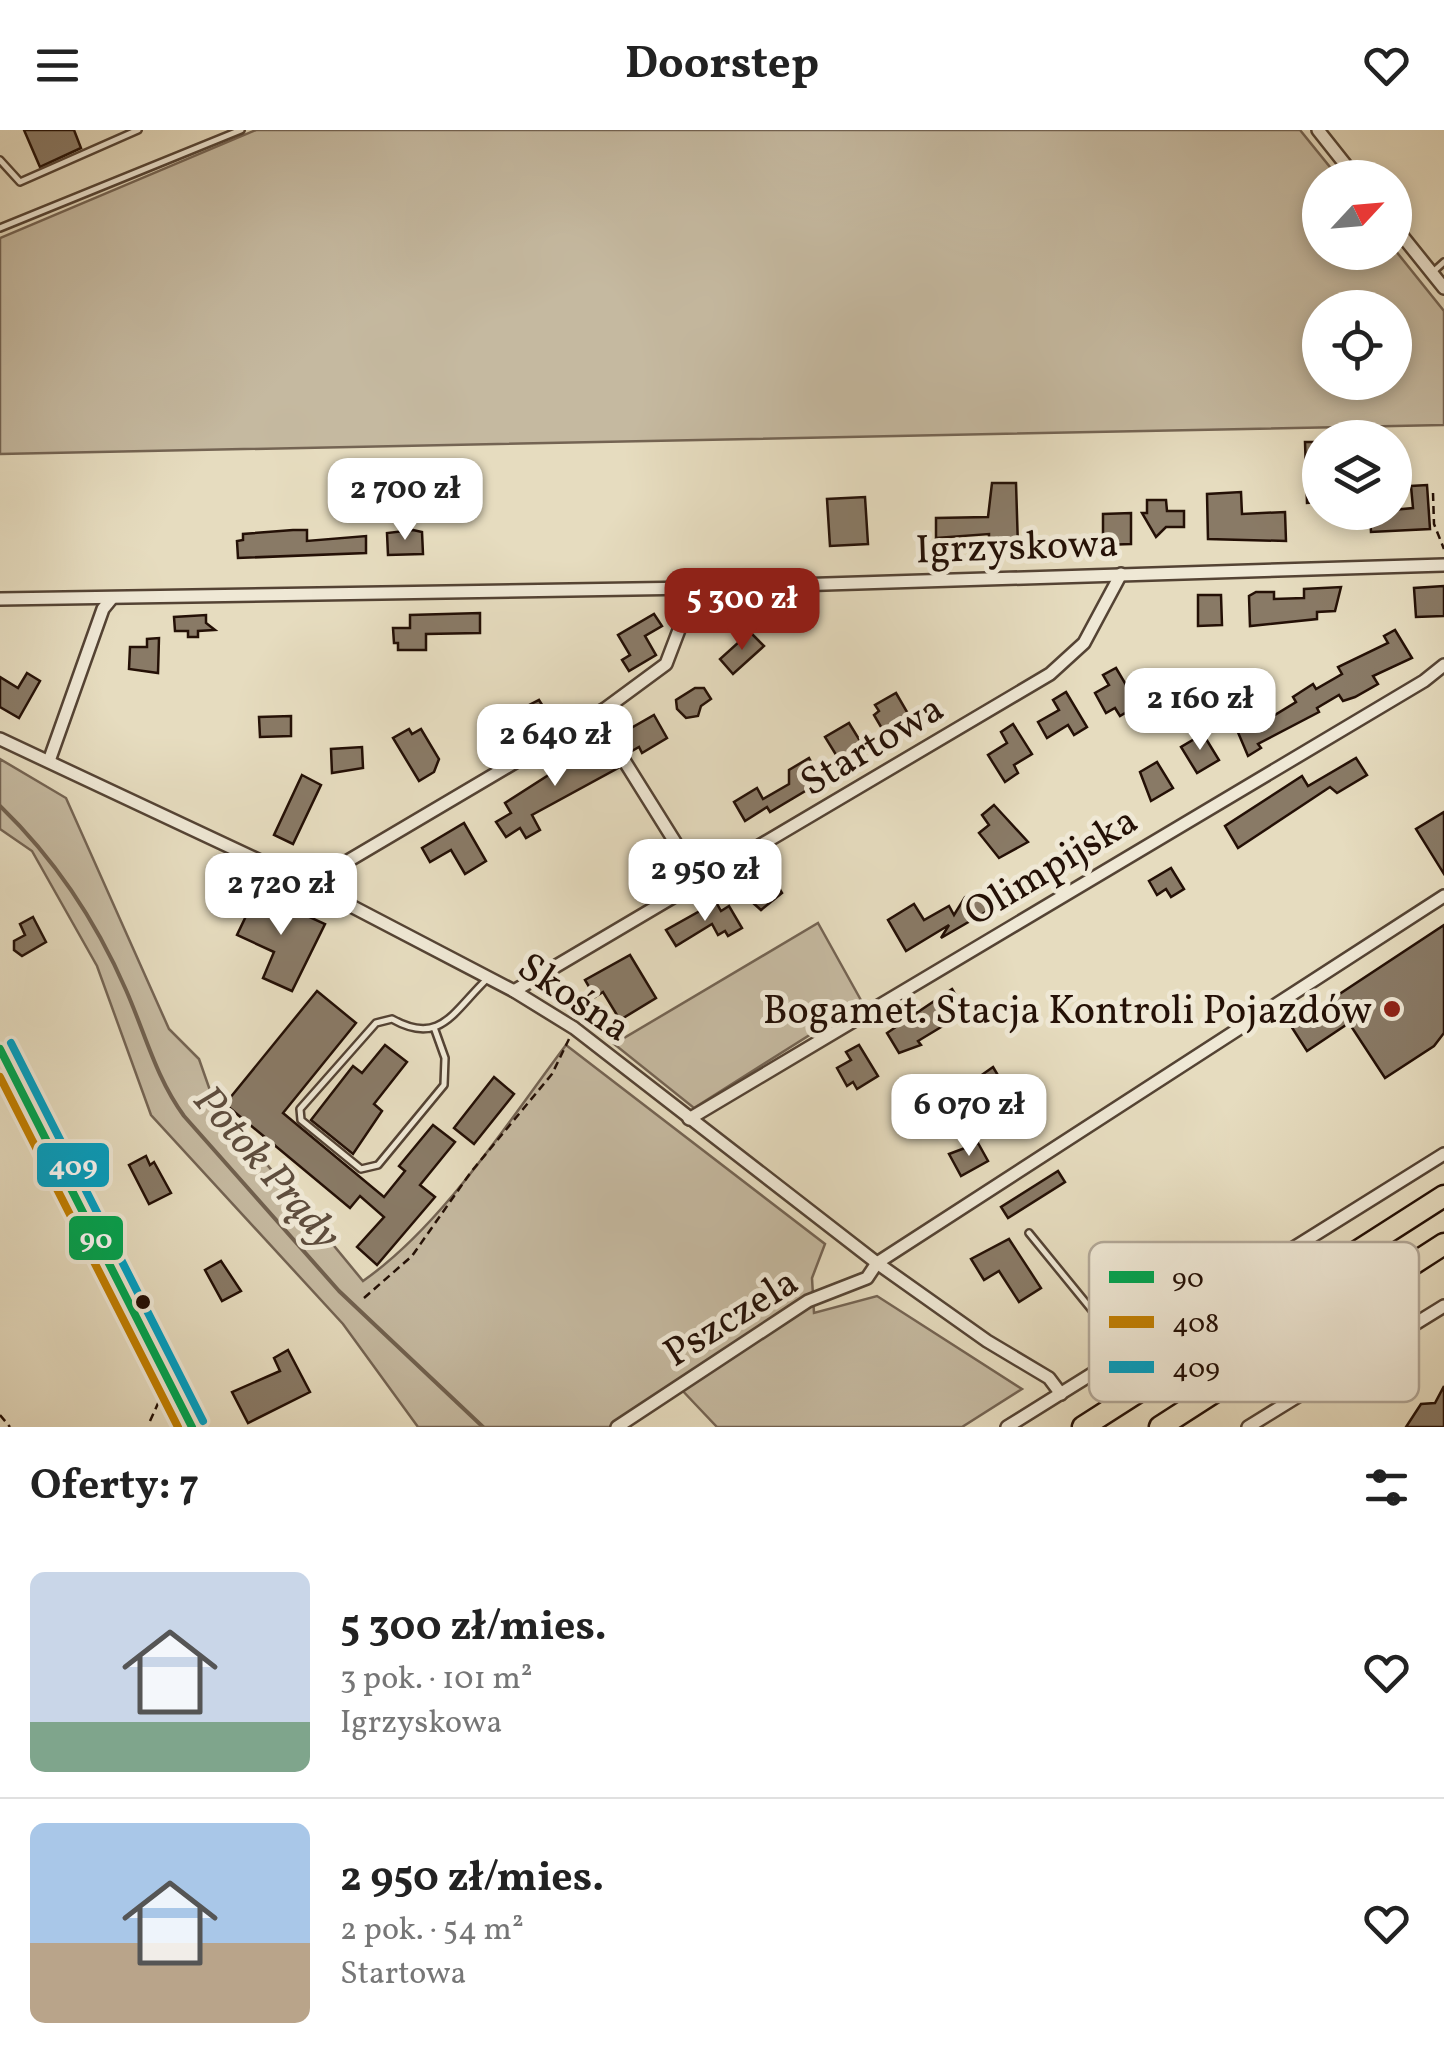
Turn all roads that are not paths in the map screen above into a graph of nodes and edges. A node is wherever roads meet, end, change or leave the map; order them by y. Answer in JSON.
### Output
{"nodes":[{"id":1,"x":138,"y":130,"type":"edge"},
{"id":2,"x":241,"y":130,"type":"edge"},
{"id":3,"x":1318,"y":130,"type":"edge"},
{"id":4,"x":0,"y":160,"type":"edge"},
{"id":5,"x":1342,"y":160,"type":"edge"},
{"id":6,"x":0,"y":228,"type":"edge"},
{"id":7,"x":1412,"y":248,"type":"edge"},
{"id":8,"x":1444,"y":262,"type":"edge"},
{"id":9,"x":1431,"y":272,"type":"junction"},
{"id":10,"x":1444,"y":288,"type":"edge"},
{"id":11,"x":1444,"y":565,"type":"edge"},
{"id":12,"x":1121,"y":574,"type":"junction"},
{"id":13,"x":695,"y":588,"type":"junction"},
{"id":14,"x":0,"y":598,"type":"edge"},
{"id":15,"x":112,"y":598,"type":"junction"},
{"id":16,"x":1444,"y":664,"type":"edge"},
{"id":17,"x":595,"y":714,"type":"junction"},
{"id":18,"x":0,"y":739,"type":"edge"},
{"id":19,"x":49,"y":762,"type":"junction"},
{"id":20,"x":700,"y":882,"type":"junction"},
{"id":21,"x":309,"y":884,"type":"junction"},
{"id":22,"x":1444,"y":896,"type":"edge"},
{"id":23,"x":488,"y":978,"type":"junction"},
{"id":24,"x":514,"y":990,"type":"junction"},
{"id":25,"x":434,"y":1030,"type":"junction"},
{"id":26,"x":689,"y":1119,"type":"junction"},
{"id":27,"x":1444,"y":1154,"type":"edge"},
{"id":28,"x":1444,"y":1196,"type":"edge"},
{"id":29,"x":1029,"y":1233,"type":"dead end"},
{"id":30,"x":1305,"y":1242,"type":"edge"},
{"id":31,"x":1372,"y":1242,"type":"edge"},
{"id":32,"x":1444,"y":1244,"type":"edge"},
{"id":33,"x":1419,"y":1260,"type":"edge"},
{"id":34,"x":877,"y":1263,"type":"junction"},
{"id":35,"x":1444,"y":1306,"type":"edge"},
{"id":36,"x":1089,"y":1307,"type":"edge"},
{"id":37,"x":1419,"y":1321,"type":"edge"},
{"id":38,"x":1089,"y":1377,"type":"edge"},
{"id":39,"x":1061,"y":1394,"type":"junction"},
{"id":40,"x":1122,"y":1402,"type":"edge"},
{"id":41,"x":1199,"y":1402,"type":"edge"},
{"id":42,"x":1288,"y":1402,"type":"edge"},
{"id":43,"x":617,"y":1427,"type":"edge"},
{"id":44,"x":1007,"y":1427,"type":"edge"},
{"id":45,"x":1083,"y":1427,"type":"edge"},
{"id":46,"x":1160,"y":1427,"type":"edge"},
{"id":47,"x":1248,"y":1427,"type":"edge"}],
"edges":[{"from":1,"to":4,"type":"lane"},
{"from":2,"to":6,"type":"lane"},
{"from":3,"to":5,"type":"street"},
{"from":7,"to":9,"type":"street"},
{"from":8,"to":9,"type":"lane"},
{"from":9,"to":10,"type":"street"},
{"from":11,"to":12,"type":"street","name":"Igrzyskowa"},
{"from":12,"to":13,"type":"street","name":"Igrzyskowa"},
{"from":12,"to":20,"type":"street","name":"Startowa"},
{"from":13,"to":15,"type":"street","name":"Igrzyskowa"},
{"from":13,"to":17,"type":"street"},
{"from":14,"to":15,"type":"street","name":"Igrzyskowa"},
{"from":15,"to":19,"type":"street"},
{"from":16,"to":26,"type":"street","name":"Olimpijska"},
{"from":17,"to":20,"type":"street"},
{"from":17,"to":21,"type":"street"},
{"from":18,"to":19,"type":"street","name":"Skośna"},
{"from":19,"to":21,"type":"street","name":"Skośna"},
{"from":20,"to":24,"type":"street","name":"Startowa"},
{"from":21,"to":23,"type":"street","name":"Skośna"},
{"from":22,"to":34,"type":"street","name":"Pszczela"},
{"from":23,"to":24,"type":"street","name":"Skośna"},
{"from":23,"to":25,"type":"lane"},
{"from":24,"to":26,"type":"street","name":"Skośna"},
{"from":25,"to":25,"type":"lane"},
{"from":26,"to":34,"type":"street","name":"Skośna"},
{"from":27,"to":30,"type":"street"},
{"from":28,"to":31,"type":"highway"},
{"from":29,"to":36,"type":"lane"},
{"from":32,"to":33,"type":"highway"},
{"from":34,"to":39,"type":"street","name":"Skośna"},
{"from":34,"to":43,"type":"street","name":"Pszczela"},
{"from":35,"to":37,"type":"street"},
{"from":38,"to":39,"type":"street"},
{"from":39,"to":44,"type":"street"},
{"from":40,"to":45,"type":"highway"},
{"from":41,"to":46,"type":"highway"},
{"from":42,"to":47,"type":"street"}]}
